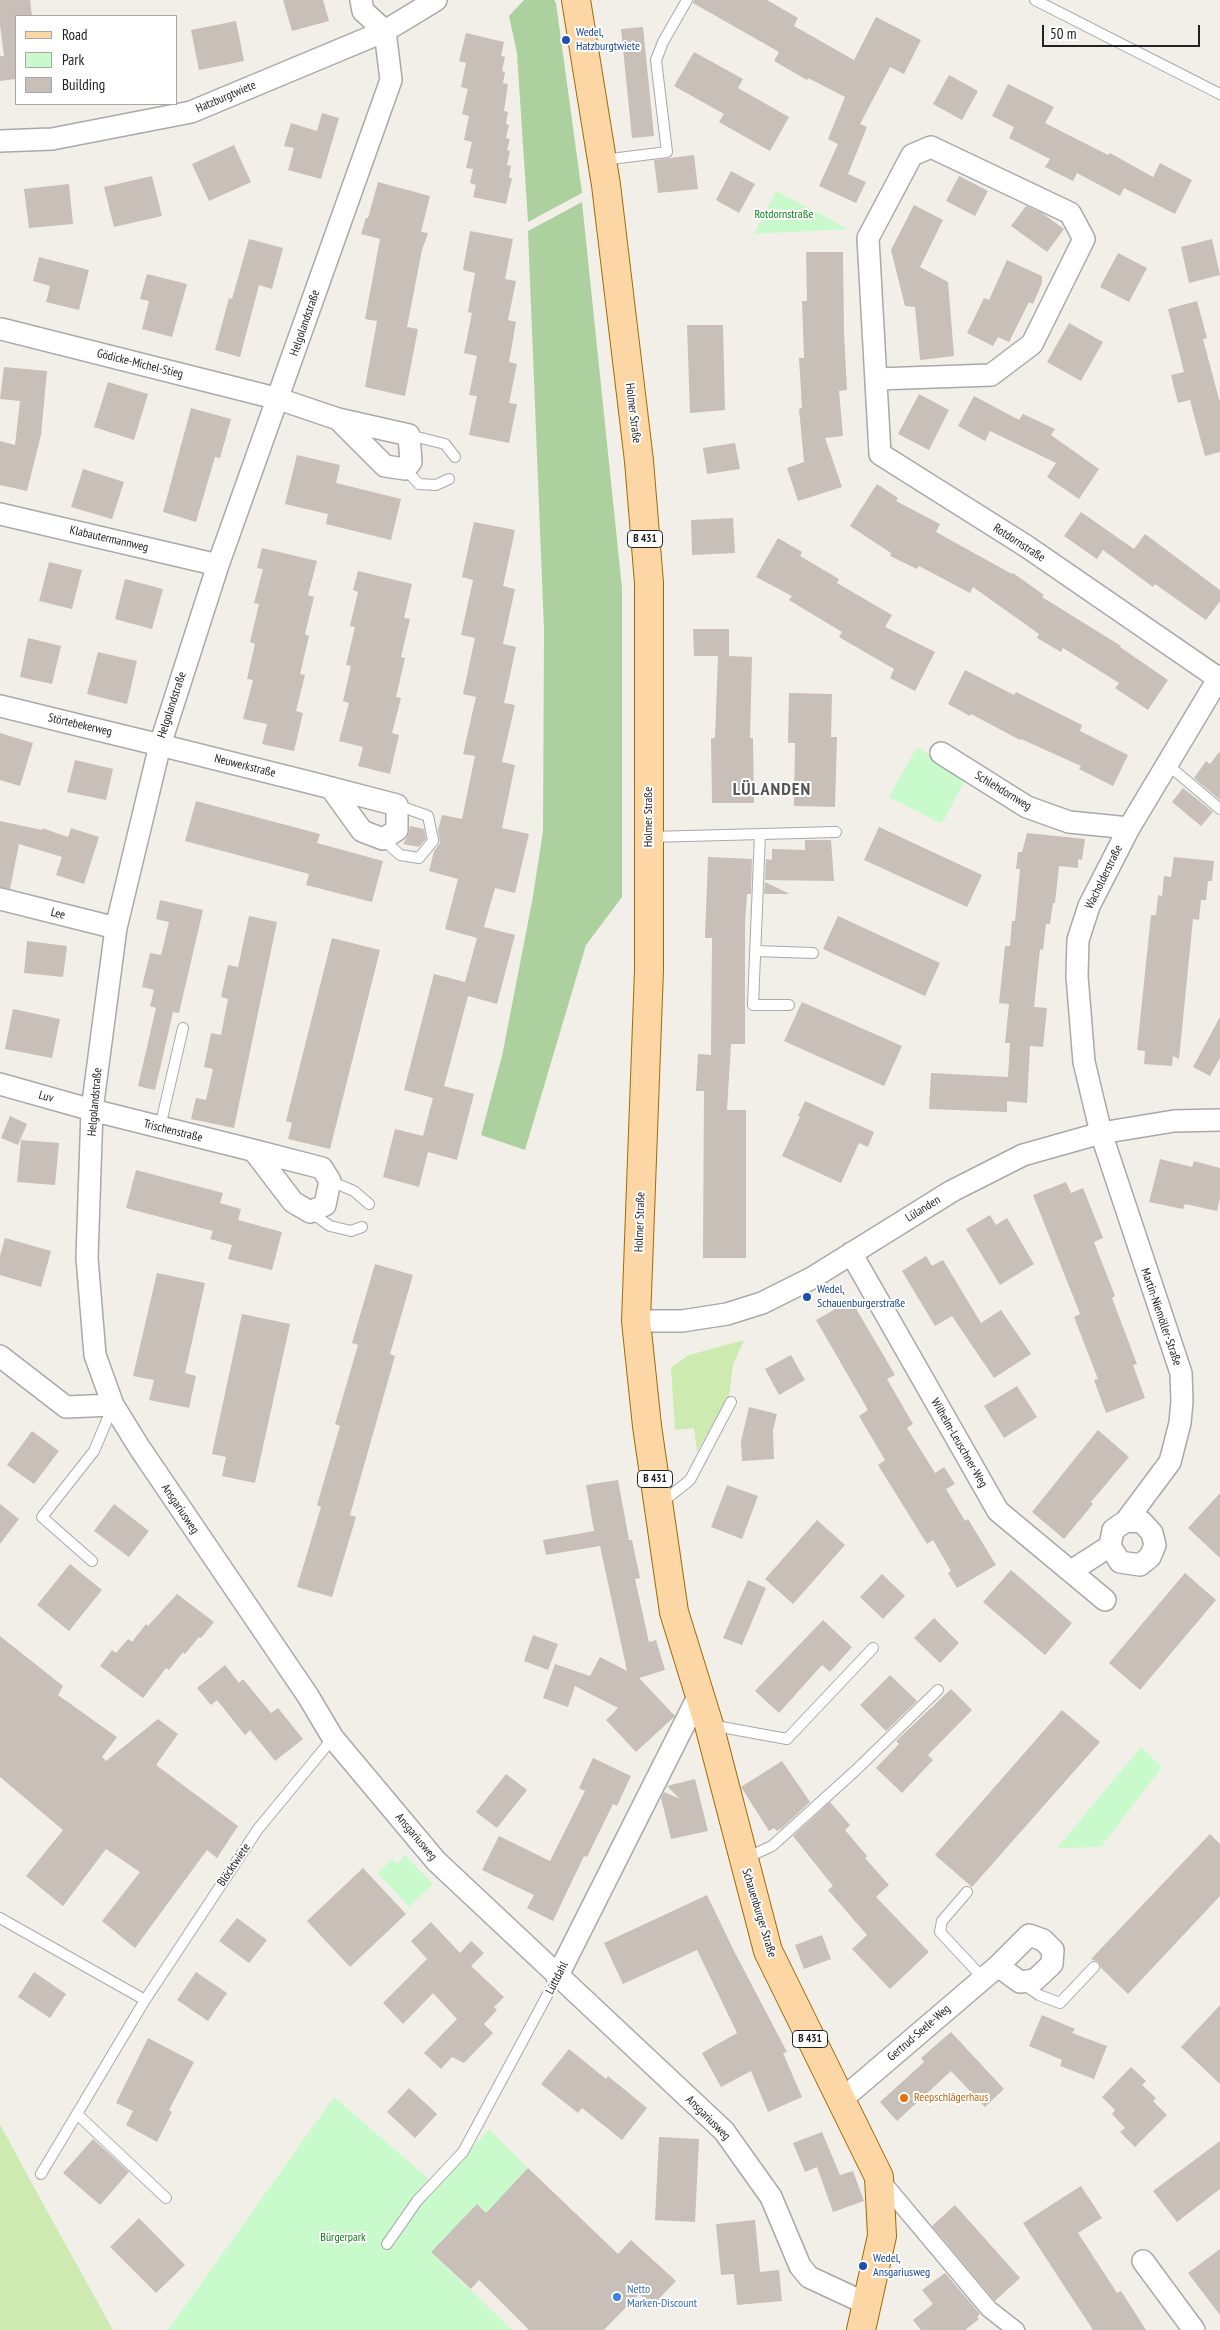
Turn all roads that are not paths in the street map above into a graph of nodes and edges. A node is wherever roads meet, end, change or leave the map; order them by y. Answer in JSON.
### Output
{"nodes":[{"id":1,"x":361,"y":0,"type":"edge"},
{"id":2,"x":436,"y":0,"type":"edge"},
{"id":3,"x":576,"y":0,"type":"edge"},
{"id":4,"x":687,"y":0,"type":"edge"},
{"id":5,"x":1035,"y":0,"type":"edge"},
{"id":6,"x":385,"y":31,"type":"junction"},
{"id":7,"x":1220,"y":94,"type":"edge"},
{"id":8,"x":0,"y":141,"type":"edge"},
{"id":9,"x":602,"y":160,"type":"junction"},
{"id":10,"x":1,"y":329,"type":"edge"},
{"id":11,"x":877,"y":379,"type":"junction"},
{"id":12,"x":279,"y":399,"type":"junction"},
{"id":13,"x":338,"y":419,"type":"junction"},
{"id":14,"x":410,"y":435,"type":"junction"},
{"id":15,"x":455,"y":457,"type":"dead end"},
{"id":16,"x":406,"y":469,"type":"junction"},
{"id":17,"x":449,"y":479,"type":"dead end"},
{"id":18,"x":0,"y":514,"type":"edge"},
{"id":19,"x":218,"y":564,"type":"junction"},
{"id":20,"x":1219,"y":677,"type":"edge"},
{"id":21,"x":0,"y":706,"type":"edge"},
{"id":22,"x":160,"y":744,"type":"junction"},
{"id":23,"x":941,"y":753,"type":"dead end"},
{"id":24,"x":1167,"y":764,"type":"junction"},
{"id":25,"x":331,"y":788,"type":"junction"},
{"id":26,"x":397,"y":805,"type":"junction"},
{"id":27,"x":1220,"y":810,"type":"edge"},
{"id":28,"x":1129,"y":828,"type":"junction"},
{"id":29,"x":836,"y":832,"type":"dead end"},
{"id":30,"x":760,"y":834,"type":"junction"},
{"id":31,"x":649,"y":837,"type":"junction"},
{"id":32,"x":383,"y":840,"type":"junction"},
{"id":33,"x":0,"y":899,"type":"edge"},
{"id":34,"x":116,"y":928,"type":"junction"},
{"id":35,"x":755,"y":951,"type":"junction"},
{"id":36,"x":813,"y":953,"type":"dead end"},
{"id":37,"x":789,"y":1005,"type":"dead end"},
{"id":38,"x":183,"y":1028,"type":"dead end"},
{"id":39,"x":0,"y":1084,"type":"edge"},
{"id":40,"x":92,"y":1110,"type":"junction"},
{"id":41,"x":1220,"y":1120,"type":"edge"},
{"id":42,"x":160,"y":1127,"type":"junction"},
{"id":43,"x":1100,"y":1133,"type":"junction"},
{"id":44,"x":254,"y":1151,"type":"junction"},
{"id":45,"x":330,"y":1181,"type":"junction"},
{"id":46,"x":368,"y":1204,"type":"dead end"},
{"id":47,"x":310,"y":1212,"type":"junction"},
{"id":48,"x":362,"y":1227,"type":"dead end"},
{"id":49,"x":851,"y":1253,"type":"junction"},
{"id":50,"x":636,"y":1321,"type":"junction"},
{"id":51,"x":0,"y":1356,"type":"edge"},
{"id":52,"x":731,"y":1402,"type":"dead end"},
{"id":53,"x":114,"y":1405,"type":"junction"},
{"id":54,"x":659,"y":1505,"type":"junction"},
{"id":55,"x":1126,"y":1521,"type":"junction"},
{"id":56,"x":1110,"y":1546,"type":"junction"},
{"id":57,"x":92,"y":1561,"type":"dead end"},
{"id":58,"x":1070,"y":1571,"type":"junction"},
{"id":59,"x":1105,"y":1600,"type":"dead end"},
{"id":60,"x":681,"y":1634,"type":"joint"},
{"id":61,"x":873,"y":1648,"type":"dead end"},
{"id":62,"x":938,"y":1690,"type":"dead end"},
{"id":63,"x":699,"y":1695,"type":"junction"},
{"id":64,"x":709,"y":1725,"type":"junction"},
{"id":65,"x":334,"y":1738,"type":"junction"},
{"id":66,"x":742,"y":1859,"type":"junction"},
{"id":67,"x":967,"y":1892,"type":"dead end"},
{"id":68,"x":0,"y":1918,"type":"edge"},
{"id":69,"x":1094,"y":1967,"type":"dead end"},
{"id":70,"x":991,"y":1972,"type":"junction"},
{"id":71,"x":558,"y":1977,"type":"junction"},
{"id":72,"x":1020,"y":1982,"type":"junction"},
{"id":73,"x":145,"y":2000,"type":"junction"},
{"id":74,"x":840,"y":2100,"type":"junction"},
{"id":75,"x":77,"y":2114,"type":"junction"},
{"id":76,"x":41,"y":2174,"type":"dead end"},
{"id":77,"x":879,"y":2177,"type":"junction"},
{"id":78,"x":166,"y":2198,"type":"dead end"},
{"id":79,"x":388,"y":2244,"type":"dead end"},
{"id":80,"x":1143,"y":2260,"type":"dead end"},
{"id":81,"x":867,"y":2304,"type":"junction"},
{"id":82,"x":862,"y":2330,"type":"edge"},
{"id":83,"x":1016,"y":2330,"type":"edge"},
{"id":84,"x":1194,"y":2330,"type":"edge"}],
"edges":[{"from":1,"to":6,"type":"street"},
{"from":2,"to":6,"type":"street","name":"Hatzburgtwiete"},
{"from":3,"to":9,"type":"main road","name":"Holmer Straße","number":"B 431"},
{"from":4,"to":9,"type":"lane"},
{"from":5,"to":7,"type":"lane"},
{"from":6,"to":8,"type":"street","name":"Hatzburgtwiete"},
{"from":6,"to":12,"type":"street","name":"Helgolandstraße"},
{"from":9,"to":31,"type":"main road","name":"Holmer Straße","number":"B 431"},
{"from":10,"to":12,"type":"street","name":"Gödicke-Michel-Stieg"},
{"from":11,"to":11,"type":"street","name":"Rotdornstraße"},
{"from":11,"to":20,"type":"street","name":"Rotdornstraße"},
{"from":12,"to":13,"type":"street","name":"Gödicke-Michel-Stieg"},
{"from":12,"to":19,"type":"street","name":"Helgolandstraße"},
{"from":13,"to":14,"type":"street","name":"Gödicke-Michel-Stieg"},
{"from":13,"to":16,"type":"street"},
{"from":14,"to":15,"type":"lane"},
{"from":14,"to":16,"type":"street"},
{"from":16,"to":17,"type":"lane"},
{"from":18,"to":19,"type":"street","name":"Klabautermannweg"},
{"from":19,"to":22,"type":"street","name":"Helgolandstraße"},
{"from":20,"to":24,"type":"street","name":"Wacholderstraße"},
{"from":21,"to":22,"type":"street","name":"Störtebekerweg"},
{"from":22,"to":25,"type":"street","name":"Neuwerkstraße"},
{"from":22,"to":34,"type":"street","name":"Helgolandstraße"},
{"from":23,"to":28,"type":"street","name":"Schlehdornweg"},
{"from":24,"to":27,"type":"lane"},
{"from":24,"to":28,"type":"street","name":"Wacholderstraße"},
{"from":25,"to":26,"type":"street","name":"Neuwerkstraße"},
{"from":25,"to":32,"type":"street"},
{"from":26,"to":32,"type":"street"},
{"from":26,"to":32,"type":"lane"},
{"from":28,"to":43,"type":"street","name":"Wacholderstraße"},
{"from":29,"to":30,"type":"lane"},
{"from":30,"to":31,"type":"lane"},
{"from":30,"to":35,"type":"lane"},
{"from":31,"to":50,"type":"main road","name":"Holmer Straße","number":"B 431"},
{"from":33,"to":34,"type":"street","name":"Lee"},
{"from":34,"to":40,"type":"street","name":"Helgolandstraße"},
{"from":35,"to":36,"type":"lane"},
{"from":35,"to":37,"type":"lane"},
{"from":38,"to":42,"type":"lane"},
{"from":39,"to":40,"type":"street","name":"Luv"},
{"from":40,"to":42,"type":"street","name":"Trischenstraße"},
{"from":40,"to":53,"type":"street","name":"Helgolandstraße"},
{"from":41,"to":43,"type":"street","name":"Lülanden"},
{"from":42,"to":44,"type":"street","name":"Trischenstraße"},
{"from":43,"to":49,"type":"street","name":"Lülanden"},
{"from":43,"to":55,"type":"street","name":"Martin-Niemöller-Straße"},
{"from":44,"to":45,"type":"street","name":"Trischenstraße"},
{"from":44,"to":47,"type":"street"},
{"from":45,"to":46,"type":"lane"},
{"from":45,"to":47,"type":"street"},
{"from":47,"to":48,"type":"lane"},
{"from":49,"to":50,"type":"street","name":"Lülanden"},
{"from":49,"to":58,"type":"street","name":"Wilhelm-Leuschner-Weg"},
{"from":50,"to":54,"type":"main road","name":"Holmer Straße","number":"B 431"},
{"from":51,"to":53,"type":"street"},
{"from":52,"to":54,"type":"lane"},
{"from":53,"to":57,"type":"lane"},
{"from":53,"to":65,"type":"street","name":"Ansgariusweg"},
{"from":54,"to":60,"type":"main road","name":"Holmer Straße","number":"B 431"},
{"from":55,"to":56,"type":"street","name":"Martin-Niemöller-Straße"},
{"from":55,"to":56,"type":"street"},
{"from":56,"to":58,"type":"street"},
{"from":58,"to":59,"type":"street","name":"Wilhelm-Leuschner-Weg"},
{"from":60,"to":63,"type":"main road","name":"Schauenburger Straße","number":"B 431"},
{"from":61,"to":64,"type":"lane"},
{"from":62,"to":66,"type":"lane"},
{"from":63,"to":64,"type":"main road","name":"Schauenburger Straße","number":"B 431"},
{"from":63,"to":71,"type":"street","name":"Lüttdahl"},
{"from":64,"to":66,"type":"main road","name":"Schauenburger Straße","number":"B 431"},
{"from":65,"to":71,"type":"street","name":"Ansgariusweg"},
{"from":65,"to":73,"type":"lane","name":"Blöcktwiete"},
{"from":66,"to":74,"type":"main road","name":"Schauenburger Straße","number":"B 431"},
{"from":67,"to":70,"type":"lane"},
{"from":68,"to":73,"type":"lane"},
{"from":69,"to":72,"type":"lane"},
{"from":70,"to":72,"type":"street"},
{"from":70,"to":72,"type":"street","name":"Gertrud-Seele-Weg"},
{"from":70,"to":74,"type":"street","name":"Gertrud-Seele-Weg"},
{"from":71,"to":79,"type":"lane","name":"Lüttdahl"},
{"from":71,"to":81,"type":"street","name":"Ansgariusweg"},
{"from":73,"to":75,"type":"lane","name":"Blöcktwiete"},
{"from":74,"to":77,"type":"main road","name":"Schauenburger Straße","number":"B 431"},
{"from":75,"to":76,"type":"lane","name":"Blöcktwiete"},
{"from":75,"to":78,"type":"lane"},
{"from":77,"to":81,"type":"main road","name":"Schauenburger Straße","number":"B 431"},
{"from":77,"to":83,"type":"street"},
{"from":80,"to":84,"type":"street"},
{"from":81,"to":82,"type":"main road","number":"B 431"}]}
